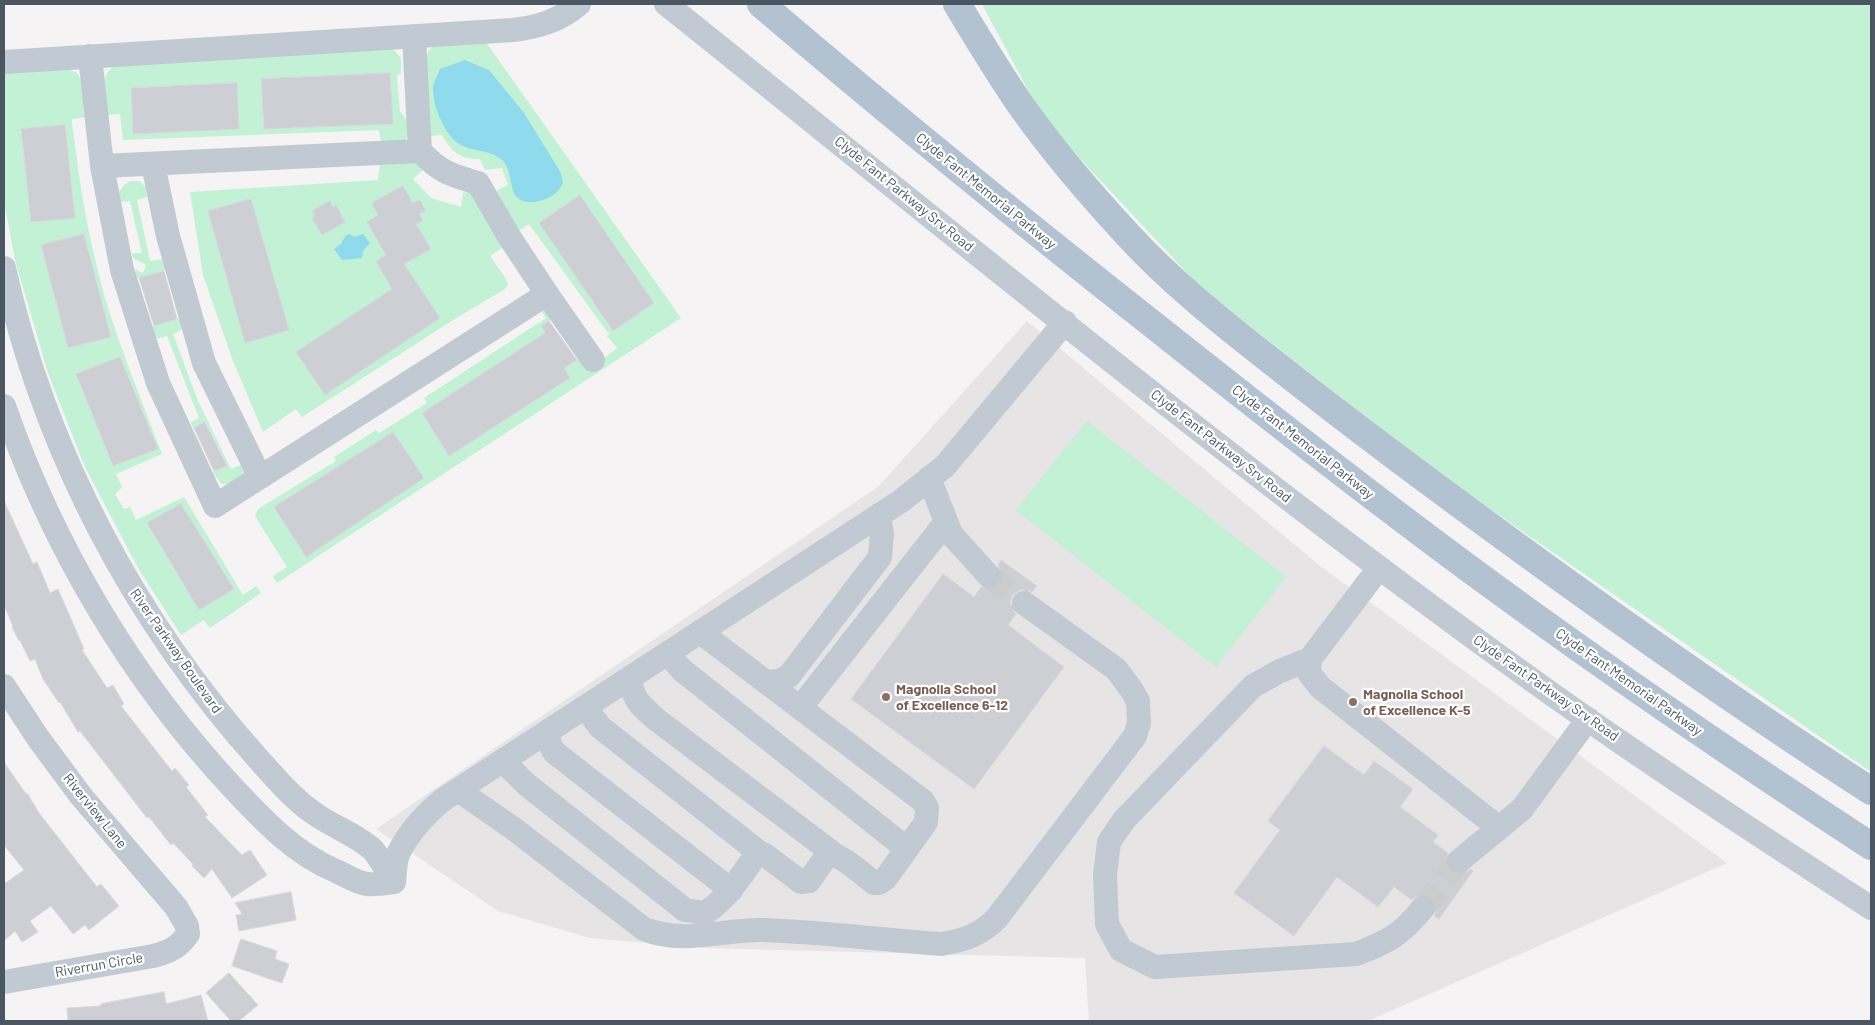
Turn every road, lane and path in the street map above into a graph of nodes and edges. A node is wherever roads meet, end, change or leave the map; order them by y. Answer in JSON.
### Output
{"nodes":[{"id":1,"x":579,"y":4,"type":"edge"},
{"id":2,"x":666,"y":4,"type":"edge"},
{"id":3,"x":761,"y":4,"type":"edge"},
{"id":4,"x":957,"y":4,"type":"edge"},
{"id":5,"x":965,"y":4,"type":"edge"},
{"id":6,"x":414,"y":36,"type":"junction"},
{"id":7,"x":90,"y":56,"type":"junction"},
{"id":8,"x":4,"y":62,"type":"edge"},
{"id":9,"x":998,"y":71,"type":"junction"},
{"id":10,"x":420,"y":151,"type":"junction"},
{"id":11,"x":153,"y":164,"type":"junction"},
{"id":12,"x":102,"y":166,"type":"junction"},
{"id":13,"x":4,"y":268,"type":"edge"},
{"id":14,"x":547,"y":294,"type":"junction"},
{"id":15,"x":8,"y":316,"type":"edge"},
{"id":16,"x":1065,"y":322,"type":"junction"},
{"id":17,"x":592,"y":360,"type":"dead end"},
{"id":18,"x":4,"y":406,"type":"edge"},
{"id":19,"x":260,"y":477,"type":"junction"},
{"id":20,"x":929,"y":478,"type":"junction"},
{"id":21,"x":879,"y":515,"type":"junction"},
{"id":22,"x":946,"y":522,"type":"junction"},
{"id":23,"x":1379,"y":568,"type":"junction"},
{"id":24,"x":989,"y":576,"type":"tunnel mouth"},
{"id":25,"x":1024,"y":603,"type":"tunnel mouth"},
{"id":26,"x":700,"y":632,"type":"junction"},
{"id":27,"x":670,"y":651,"type":"junction"},
{"id":28,"x":1310,"y":659,"type":"junction"},
{"id":29,"x":629,"y":679,"type":"junction"},
{"id":30,"x":766,"y":682,"type":"junction"},
{"id":31,"x":4,"y":686,"type":"edge"},
{"id":32,"x":585,"y":707,"type":"junction"},
{"id":33,"x":800,"y":708,"type":"junction"},
{"id":34,"x":1588,"y":719,"type":"junction"},
{"id":35,"x":548,"y":731,"type":"junction"},
{"id":36,"x":505,"y":759,"type":"junction"},
{"id":37,"x":1865,"y":787,"type":"edge"},
{"id":38,"x":458,"y":790,"type":"junction"},
{"id":39,"x":1499,"y":828,"type":"junction"},
{"id":40,"x":1867,"y":843,"type":"edge"},
{"id":41,"x":907,"y":849,"type":"junction"},
{"id":42,"x":761,"y":854,"type":"junction"},
{"id":43,"x":834,"y":854,"type":"junction"},
{"id":44,"x":1459,"y":861,"type":"tunnel mouth"},
{"id":45,"x":394,"y":882,"type":"junction"},
{"id":46,"x":731,"y":890,"type":"junction"},
{"id":47,"x":1423,"y":908,"type":"tunnel mouth"},
{"id":48,"x":1871,"y":908,"type":"edge"},
{"id":49,"x":188,"y":934,"type":"joint"},
{"id":50,"x":4,"y":982,"type":"edge"}],
"edges":[{"from":1,"to":6,"type":"street"},
{"from":2,"to":16,"type":"street","name":"Clyde Fant Parkway Srv Road"},
{"from":3,"to":40,"type":"main road","name":"Clyde Fant Memorial Parkway"},
{"from":4,"to":9,"type":"main road"},
{"from":5,"to":9,"type":"main road"},
{"from":6,"to":7,"type":"street"},
{"from":6,"to":10,"type":"street"},
{"from":7,"to":8,"type":"street"},
{"from":7,"to":12,"type":"street"},
{"from":9,"to":37,"type":"main road"},
{"from":10,"to":11,"type":"street"},
{"from":10,"to":14,"type":"street"},
{"from":11,"to":12,"type":"street"},
{"from":11,"to":19,"type":"street"},
{"from":12,"to":19,"type":"street"},
{"from":13,"to":15,"type":"street","name":"River Parkway Boulevard"},
{"from":14,"to":17,"type":"street"},
{"from":14,"to":19,"type":"street"},
{"from":15,"to":45,"type":"street","name":"River Parkway Boulevard"},
{"from":16,"to":20,"type":"street"},
{"from":16,"to":23,"type":"street","name":"Clyde Fant Parkway Srv Road"},
{"from":18,"to":45,"type":"street"},
{"from":20,"to":21,"type":"street"},
{"from":20,"to":22,"type":"street"},
{"from":21,"to":26,"type":"street"},
{"from":21,"to":30,"type":"street"},
{"from":22,"to":24,"type":"street"},
{"from":22,"to":33,"type":"street"},
{"from":23,"to":28,"type":"street"},
{"from":23,"to":34,"type":"street","name":"Clyde Fant Parkway Srv Road"},
{"from":25,"to":38,"type":"street"},
{"from":26,"to":27,"type":"street"},
{"from":26,"to":30,"type":"street"},
{"from":27,"to":29,"type":"street"},
{"from":27,"to":41,"type":"street"},
{"from":28,"to":39,"type":"street"},
{"from":28,"to":47,"type":"street"},
{"from":29,"to":32,"type":"street"},
{"from":29,"to":43,"type":"street"},
{"from":30,"to":33,"type":"street"},
{"from":31,"to":49,"type":"street","name":"Riverview Lane"},
{"from":32,"to":35,"type":"street"},
{"from":32,"to":42,"type":"street"},
{"from":33,"to":41,"type":"street"},
{"from":34,"to":39,"type":"street"},
{"from":34,"to":48,"type":"street","name":"Clyde Fant Parkway Srv Road"},
{"from":35,"to":36,"type":"street"},
{"from":35,"to":46,"type":"street"},
{"from":36,"to":38,"type":"street"},
{"from":36,"to":46,"type":"street"},
{"from":38,"to":45,"type":"street"},
{"from":39,"to":44,"type":"street"},
{"from":41,"to":43,"type":"street"},
{"from":42,"to":43,"type":"street"},
{"from":42,"to":46,"type":"street"},
{"from":49,"to":50,"type":"street","name":"Riverrun Circle"}]}
